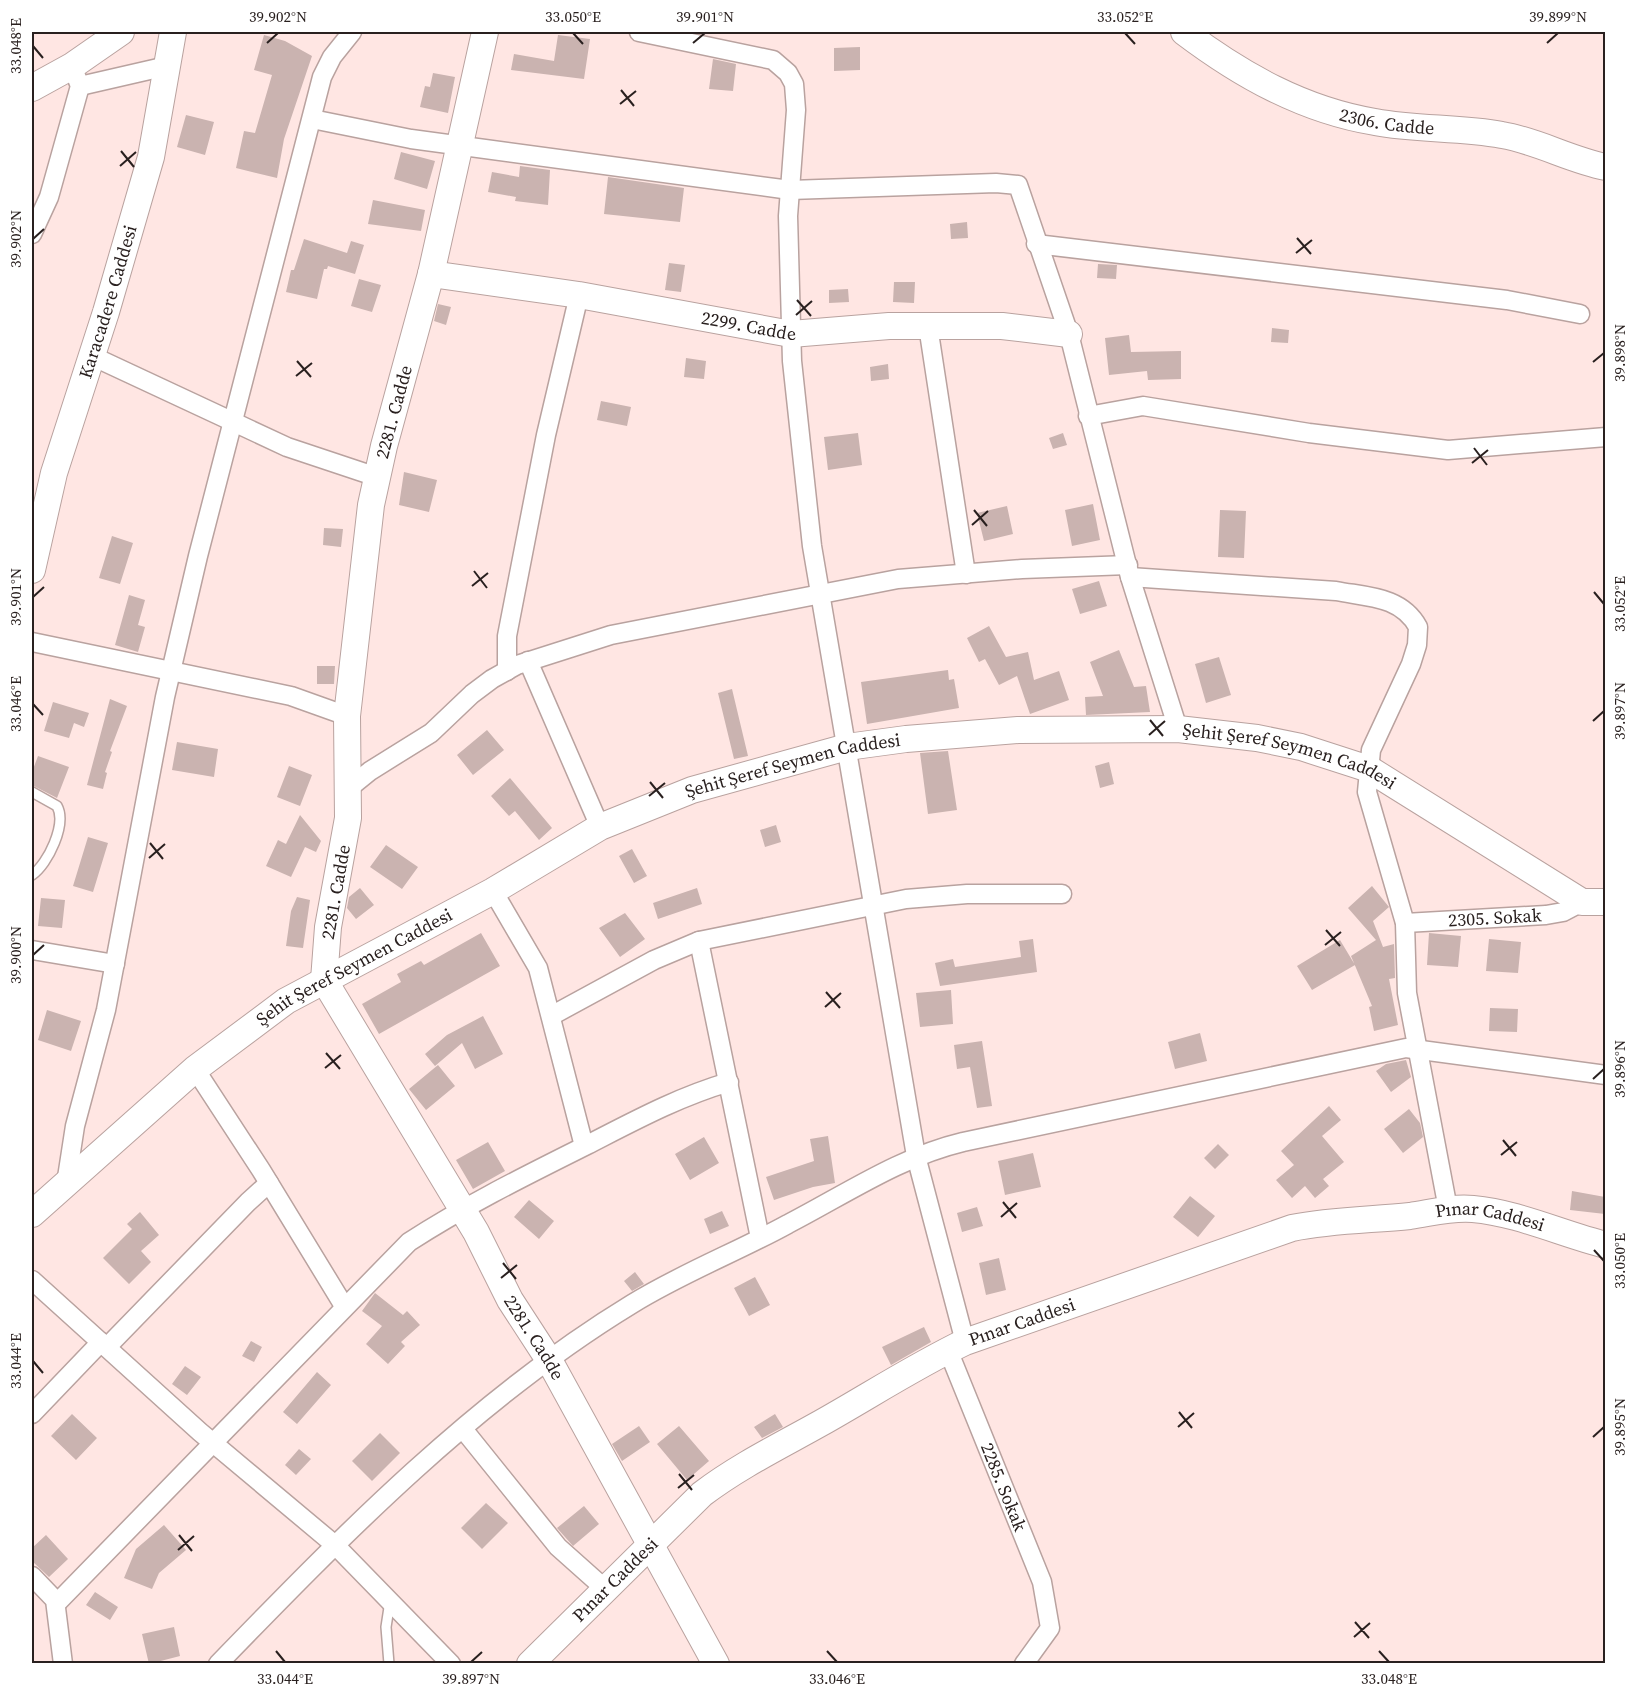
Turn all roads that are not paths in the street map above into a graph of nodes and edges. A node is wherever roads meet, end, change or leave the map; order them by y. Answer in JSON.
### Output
{"nodes":[{"id":1,"x":121,"y":32,"type":"edge"},
{"id":2,"x":173,"y":32,"type":"edge"},
{"id":3,"x":352,"y":32,"type":"edge"},
{"id":4,"x":485,"y":32,"type":"edge"},
{"id":5,"x":639,"y":32,"type":"edge"},
{"id":6,"x":1184,"y":32,"type":"edge"},
{"id":7,"x":166,"y":66,"type":"junction"},
{"id":8,"x":76,"y":76,"type":"junction"},
{"id":9,"x":32,"y":88,"type":"edge"},
{"id":10,"x":312,"y":119,"type":"junction"},
{"id":11,"x":461,"y":146,"type":"junction"},
{"id":12,"x":1605,"y":168,"type":"edge"},
{"id":13,"x":790,"y":190,"type":"junction"},
{"id":14,"x":32,"y":234,"type":"edge"},
{"id":15,"x":1036,"y":244,"type":"junction"},
{"id":16,"x":431,"y":274,"type":"junction"},
{"id":17,"x":579,"y":295,"type":"junction"},
{"id":18,"x":1580,"y":314,"type":"dead end"},
{"id":19,"x":928,"y":326,"type":"junction"},
{"id":20,"x":791,"y":334,"type":"junction"},
{"id":21,"x":1069,"y":334,"type":"junction"},
{"id":22,"x":92,"y":356,"type":"junction"},
{"id":23,"x":1088,"y":416,"type":"junction"},
{"id":24,"x":233,"y":423,"type":"junction"},
{"id":25,"x":1605,"y":437,"type":"edge"},
{"id":26,"x":377,"y":477,"type":"junction"},
{"id":27,"x":32,"y":570,"type":"edge"},
{"id":28,"x":1129,"y":571,"type":"junction"},
{"id":29,"x":966,"y":574,"type":"junction"},
{"id":30,"x":820,"y":593,"type":"junction"},
{"id":31,"x":32,"y":642,"type":"edge"},
{"id":32,"x":528,"y":661,"type":"junction"},
{"id":33,"x":171,"y":670,"type":"junction"},
{"id":34,"x":507,"y":671,"type":"junction"},
{"id":35,"x":347,"y":716,"type":"junction"},
{"id":36,"x":1178,"y":729,"type":"junction"},
{"id":37,"x":847,"y":747,"type":"junction"},
{"id":38,"x":1369,"y":769,"type":"junction"},
{"id":39,"x":349,"y":788,"type":"junction"},
{"id":40,"x":32,"y":792,"type":"edge"},
{"id":41,"x":600,"y":827,"type":"junction"},
{"id":42,"x":32,"y":875,"type":"edge"},
{"id":43,"x":493,"y":891,"type":"junction"},
{"id":44,"x":1062,"y":894,"type":"dead end"},
{"id":45,"x":1594,"y":902,"type":"edge"},
{"id":46,"x":874,"y":904,"type":"junction"},
{"id":47,"x":1605,"y":915,"type":"edge"},
{"id":48,"x":1405,"y":923,"type":"junction"},
{"id":49,"x":699,"y":941,"type":"junction"},
{"id":50,"x":32,"y":950,"type":"edge"},
{"id":51,"x":115,"y":964,"type":"junction"},
{"id":52,"x":324,"y":980,"type":"junction"},
{"id":53,"x":551,"y":1016,"type":"junction"},
{"id":54,"x":1417,"y":1049,"type":"junction"},
{"id":55,"x":195,"y":1069,"type":"junction"},
{"id":56,"x":1605,"y":1075,"type":"edge"},
{"id":57,"x":729,"y":1082,"type":"junction"},
{"id":58,"x":584,"y":1146,"type":"junction"},
{"id":59,"x":916,"y":1156,"type":"junction"},
{"id":60,"x":269,"y":1183,"type":"junction"},
{"id":61,"x":66,"y":1184,"type":"junction"},
{"id":62,"x":1448,"y":1209,"type":"junction"},
{"id":63,"x":462,"y":1210,"type":"junction"},
{"id":64,"x":32,"y":1214,"type":"edge"},
{"id":65,"x":760,"y":1238,"type":"junction"},
{"id":66,"x":1605,"y":1245,"type":"edge"},
{"id":67,"x":32,"y":1280,"type":"edge"},
{"id":68,"x":344,"y":1306,"type":"junction"},
{"id":69,"x":104,"y":1344,"type":"junction"},
{"id":70,"x":957,"y":1346,"type":"junction"},
{"id":71,"x":549,"y":1360,"type":"junction"},
{"id":72,"x":32,"y":1414,"type":"edge"},
{"id":73,"x":463,"y":1430,"type":"junction"},
{"id":74,"x":214,"y":1444,"type":"junction"},
{"id":75,"x":649,"y":1544,"type":"junction"},
{"id":76,"x":335,"y":1545,"type":"junction"},
{"id":77,"x":32,"y":1576,"type":"edge"},
{"id":78,"x":604,"y":1588,"type":"junction"},
{"id":79,"x":390,"y":1601,"type":"junction"},
{"id":80,"x":56,"y":1604,"type":"junction"},
{"id":81,"x":63,"y":1664,"type":"edge"},
{"id":82,"x":218,"y":1664,"type":"edge"},
{"id":83,"x":389,"y":1664,"type":"edge"},
{"id":84,"x":451,"y":1664,"type":"edge"},
{"id":85,"x":530,"y":1664,"type":"edge"},
{"id":86,"x":716,"y":1664,"type":"edge"},
{"id":87,"x":1024,"y":1664,"type":"edge"}],
"edges":[{"from":1,"to":8,"type":"street"},
{"from":2,"to":7,"type":"street","name":"Karacadere Caddesi"},
{"from":3,"to":10,"type":"street"},
{"from":4,"to":11,"type":"street","name":"2281. Cadde"},
{"from":5,"to":13,"type":"street","name":"2285. Sokak"},
{"from":6,"to":12,"type":"street","name":"2306. Cadde"},
{"from":7,"to":8,"type":"street"},
{"from":7,"to":22,"type":"street","name":"Karacadere Caddesi"},
{"from":8,"to":9,"type":"street"},
{"from":8,"to":14,"type":"street"},
{"from":10,"to":11,"type":"street"},
{"from":10,"to":24,"type":"street"},
{"from":11,"to":13,"type":"street"},
{"from":11,"to":16,"type":"street","name":"2281. Cadde"},
{"from":13,"to":15,"type":"street"},
{"from":13,"to":20,"type":"street","name":"2285. Sokak"},
{"from":15,"to":18,"type":"street"},
{"from":15,"to":21,"type":"street"},
{"from":16,"to":17,"type":"street","name":"2299. Cadde"},
{"from":16,"to":26,"type":"street","name":"2281. Cadde"},
{"from":17,"to":20,"type":"street","name":"2299. Cadde"},
{"from":17,"to":34,"type":"street"},
{"from":19,"to":20,"type":"street","name":"2299. Cadde"},
{"from":19,"to":21,"type":"street","name":"2299. Cadde"},
{"from":19,"to":29,"type":"street"},
{"from":20,"to":30,"type":"street","name":"2285. Sokak"},
{"from":21,"to":23,"type":"street"},
{"from":22,"to":24,"type":"street"},
{"from":22,"to":27,"type":"street","name":"Karacadere Caddesi"},
{"from":23,"to":25,"type":"street"},
{"from":23,"to":28,"type":"street"},
{"from":24,"to":26,"type":"street"},
{"from":24,"to":33,"type":"street"},
{"from":26,"to":35,"type":"street","name":"2281. Cadde"},
{"from":28,"to":29,"type":"street"},
{"from":28,"to":36,"type":"street"},
{"from":28,"to":38,"type":"street"},
{"from":29,"to":30,"type":"street"},
{"from":30,"to":32,"type":"street"},
{"from":30,"to":37,"type":"street","name":"2285. Sokak"},
{"from":31,"to":33,"type":"street"},
{"from":32,"to":34,"type":"street"},
{"from":32,"to":41,"type":"street"},
{"from":33,"to":35,"type":"street"},
{"from":33,"to":51,"type":"street"},
{"from":34,"to":39,"type":"street"},
{"from":35,"to":39,"type":"street","name":"2281. Cadde"},
{"from":36,"to":37,"type":"street","name":"Şehit Şeref Seymen Caddesi"},
{"from":36,"to":38,"type":"street","name":"Şehit Şeref Seymen Caddesi"},
{"from":37,"to":41,"type":"street","name":"Şehit Şeref Seymen Caddesi"},
{"from":37,"to":46,"type":"street","name":"2285. Sokak"},
{"from":38,"to":45,"type":"street","name":"Şehit Şeref Seymen Caddesi"},
{"from":38,"to":48,"type":"street"},
{"from":39,"to":52,"type":"street","name":"2281. Cadde"},
{"from":40,"to":42,"type":"lane"},
{"from":41,"to":43,"type":"street","name":"Şehit Şeref Seymen Caddesi"},
{"from":43,"to":52,"type":"street","name":"Şehit Şeref Seymen Caddesi"},
{"from":43,"to":53,"type":"street"},
{"from":44,"to":46,"type":"street"},
{"from":45,"to":47,"type":"street"},
{"from":45,"to":48,"type":"street","name":"2305. Sokak"},
{"from":46,"to":49,"type":"street"},
{"from":46,"to":59,"type":"street","name":"2285. Sokak"},
{"from":48,"to":54,"type":"street"},
{"from":49,"to":53,"type":"street"},
{"from":49,"to":57,"type":"street"},
{"from":50,"to":51,"type":"street"},
{"from":51,"to":61,"type":"street"},
{"from":52,"to":55,"type":"street","name":"Şehit Şeref Seymen Caddesi"},
{"from":52,"to":63,"type":"street","name":"2281. Cadde"},
{"from":53,"to":58,"type":"street"},
{"from":54,"to":56,"type":"street"},
{"from":54,"to":59,"type":"street"},
{"from":54,"to":62,"type":"street"},
{"from":55,"to":60,"type":"street"},
{"from":55,"to":61,"type":"street","name":"Şehit Şeref Seymen Caddesi"},
{"from":57,"to":58,"type":"street"},
{"from":57,"to":65,"type":"street"},
{"from":58,"to":63,"type":"street"},
{"from":59,"to":65,"type":"street"},
{"from":59,"to":70,"type":"street","name":"2285. Sokak"},
{"from":60,"to":68,"type":"street"},
{"from":60,"to":69,"type":"street"},
{"from":61,"to":64,"type":"street","name":"Şehit Şeref Seymen Caddesi"},
{"from":62,"to":66,"type":"street","name":"Pınar Caddesi"},
{"from":62,"to":70,"type":"street","name":"Pınar Caddesi"},
{"from":63,"to":68,"type":"street"},
{"from":63,"to":71,"type":"street","name":"2281. Cadde"},
{"from":65,"to":71,"type":"street"},
{"from":67,"to":69,"type":"street"},
{"from":68,"to":74,"type":"street"},
{"from":69,"to":72,"type":"street"},
{"from":69,"to":74,"type":"street"},
{"from":70,"to":75,"type":"street","name":"Pınar Caddesi"},
{"from":70,"to":87,"type":"street","name":"2285. Sokak"},
{"from":71,"to":73,"type":"street"},
{"from":71,"to":75,"type":"street","name":"2281. Cadde"},
{"from":73,"to":76,"type":"street"},
{"from":73,"to":78,"type":"street"},
{"from":74,"to":76,"type":"street"},
{"from":74,"to":80,"type":"street"},
{"from":75,"to":78,"type":"street","name":"Pınar Caddesi"},
{"from":75,"to":86,"type":"street","name":"2281. Cadde"},
{"from":76,"to":79,"type":"street"},
{"from":76,"to":82,"type":"street"},
{"from":77,"to":80,"type":"street"},
{"from":78,"to":85,"type":"street","name":"Pınar Caddesi"},
{"from":79,"to":83,"type":"lane"},
{"from":79,"to":84,"type":"street"},
{"from":80,"to":81,"type":"street"}]}
